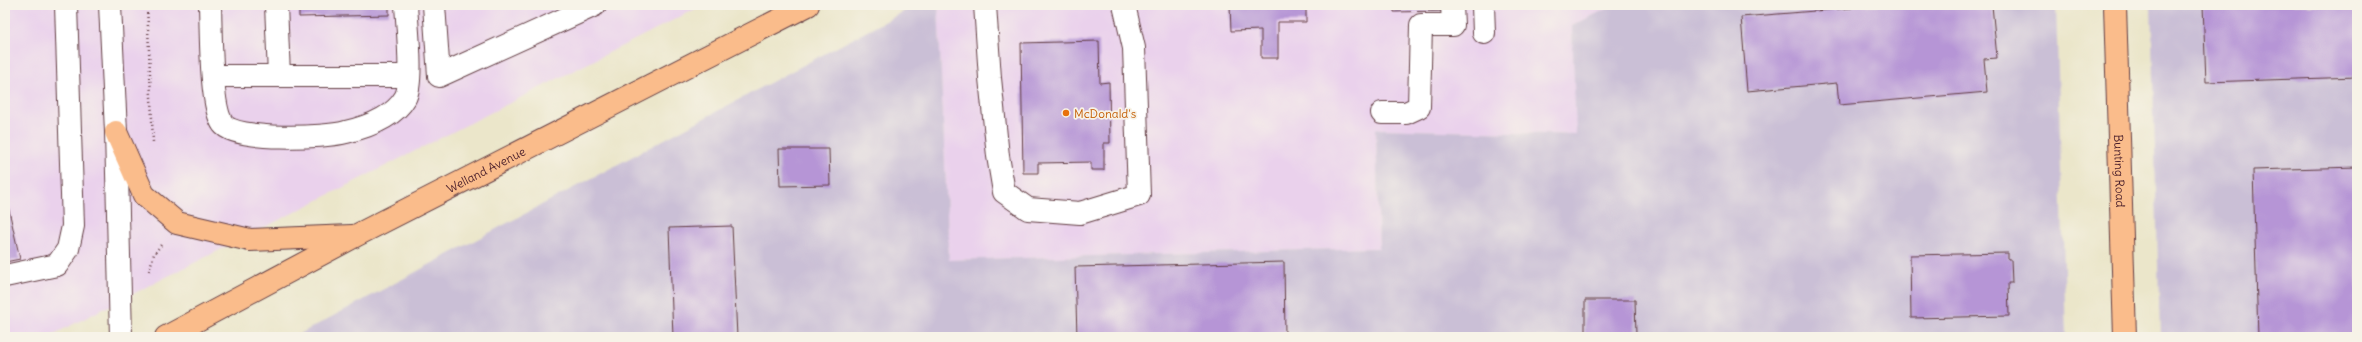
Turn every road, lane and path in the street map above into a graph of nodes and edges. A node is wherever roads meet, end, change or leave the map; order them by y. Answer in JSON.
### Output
{"nodes":[{"id":1,"x":66,"y":5,"type":"edge"},
{"id":2,"x":110,"y":5,"type":"edge"},
{"id":3,"x":210,"y":5,"type":"edge"},
{"id":4,"x":276,"y":5,"type":"edge"},
{"id":5,"x":406,"y":5,"type":"edge"},
{"id":6,"x":434,"y":5,"type":"edge"},
{"id":7,"x":595,"y":5,"type":"edge"},
{"id":8,"x":808,"y":5,"type":"edge"},
{"id":9,"x":985,"y":5,"type":"edge"},
{"id":10,"x":1124,"y":5,"type":"edge"},
{"id":11,"x":1452,"y":5,"type":"edge"},
{"id":12,"x":1483,"y":5,"type":"edge"},
{"id":13,"x":2115,"y":5,"type":"edge"},
{"id":14,"x":1484,"y":33,"type":"dead end"},
{"id":15,"x":279,"y":75,"type":"junction"},
{"id":16,"x":214,"y":76,"type":"junction"},
{"id":17,"x":409,"y":76,"type":"junction"},
{"id":18,"x":1382,"y":113,"type":"dead end"},
{"id":19,"x":116,"y":132,"type":"junction"},
{"id":20,"x":357,"y":235,"type":"junction"},
{"id":21,"x":5,"y":276,"type":"edge"},
{"id":22,"x":121,"y":337,"type":"edge"},
{"id":23,"x":166,"y":337,"type":"edge"},
{"id":24,"x":2125,"y":337,"type":"edge"}],
"edges":[{"from":1,"to":21,"type":"lane"},
{"from":2,"to":19,"type":"lane"},
{"from":3,"to":16,"type":"lane"},
{"from":4,"to":15,"type":"lane"},
{"from":5,"to":17,"type":"lane"},
{"from":6,"to":7,"type":"lane"},
{"from":8,"to":20,"type":"main road","name":"Welland Avenue"},
{"from":9,"to":10,"type":"lane"},
{"from":11,"to":18,"type":"lane"},
{"from":12,"to":14,"type":"lane"},
{"from":13,"to":24,"type":"main road","name":"Bunting Road"},
{"from":15,"to":16,"type":"lane"},
{"from":15,"to":17,"type":"lane"},
{"from":16,"to":17,"type":"lane"},
{"from":19,"to":20,"type":"main road"},
{"from":19,"to":22,"type":"lane"},
{"from":20,"to":23,"type":"main road","name":"Welland Avenue"}]}
